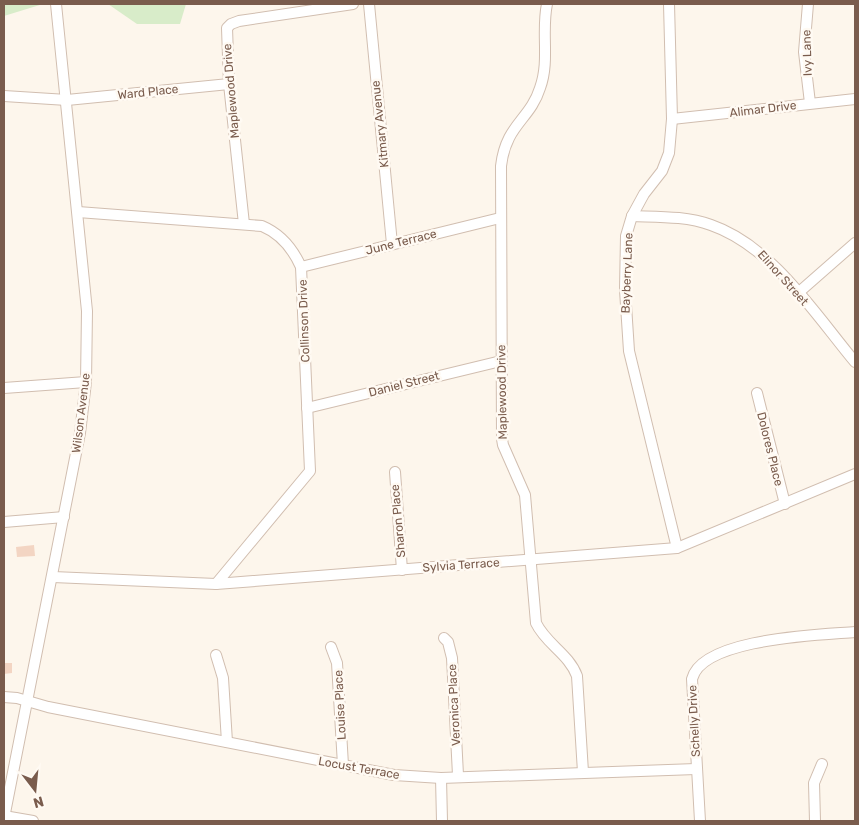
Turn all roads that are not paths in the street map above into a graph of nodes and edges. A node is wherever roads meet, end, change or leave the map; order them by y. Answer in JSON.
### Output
{"nodes":[{"id":1,"x":56,"y":4,"type":"edge"},
{"id":2,"x":353,"y":4,"type":"edge"},
{"id":3,"x":369,"y":4,"type":"edge"},
{"id":4,"x":547,"y":4,"type":"edge"},
{"id":5,"x":669,"y":4,"type":"edge"},
{"id":6,"x":808,"y":4,"type":"edge"},
{"id":7,"x":230,"y":84,"type":"junction"},
{"id":8,"x":4,"y":96,"type":"edge"},
{"id":9,"x":855,"y":99,"type":"edge"},
{"id":10,"x":67,"y":100,"type":"junction"},
{"id":11,"x":810,"y":103,"type":"junction"},
{"id":12,"x":672,"y":119,"type":"junction"},
{"id":13,"x":78,"y":212,"type":"junction"},
{"id":14,"x":632,"y":216,"type":"junction"},
{"id":15,"x":500,"y":218,"type":"junction"},
{"id":16,"x":244,"y":224,"type":"junction"},
{"id":17,"x":855,"y":243,"type":"edge"},
{"id":18,"x":392,"y":244,"type":"junction"},
{"id":19,"x":301,"y":268,"type":"junction"},
{"id":20,"x":798,"y":293,"type":"junction"},
{"id":21,"x":502,"y":361,"type":"junction"},
{"id":22,"x":855,"y":362,"type":"edge"},
{"id":23,"x":86,"y":382,"type":"junction"},
{"id":24,"x":4,"y":388,"type":"edge"},
{"id":25,"x":757,"y":394,"type":"dead end"},
{"id":26,"x":308,"y":408,"type":"junction"},
{"id":27,"x":394,"y":472,"type":"dead end"},
{"id":28,"x":855,"y":474,"type":"edge"},
{"id":29,"x":785,"y":504,"type":"junction"},
{"id":30,"x":64,"y":517,"type":"junction"},
{"id":31,"x":4,"y":522,"type":"edge"},
{"id":32,"x":677,"y":548,"type":"junction"},
{"id":33,"x":530,"y":560,"type":"junction"},
{"id":34,"x":402,"y":570,"type":"junction"},
{"id":35,"x":53,"y":577,"type":"junction"},
{"id":36,"x":216,"y":584,"type":"junction"},
{"id":37,"x":855,"y":632,"type":"edge"},
{"id":38,"x":444,"y":638,"type":"dead end"},
{"id":39,"x":331,"y":647,"type":"dead end"},
{"id":40,"x":216,"y":656,"type":"dead end"},
{"id":41,"x":4,"y":697,"type":"edge"},
{"id":42,"x":28,"y":702,"type":"junction"},
{"id":43,"x":227,"y":742,"type":"junction"},
{"id":44,"x":822,"y":764,"type":"dead end"},
{"id":45,"x":343,"y":765,"type":"junction"},
{"id":46,"x":696,"y":769,"type":"junction"},
{"id":47,"x":583,"y":772,"type":"junction"},
{"id":48,"x":458,"y":775,"type":"junction"},
{"id":49,"x":441,"y":778,"type":"junction"},
{"id":50,"x":4,"y":816,"type":"edge"},
{"id":51,"x":33,"y":821,"type":"edge"},
{"id":52,"x":442,"y":821,"type":"edge"},
{"id":53,"x":700,"y":821,"type":"edge"},
{"id":54,"x":815,"y":821,"type":"edge"}],
"edges":[{"from":1,"to":10,"type":"street","name":"Wilson Avenue"},
{"from":2,"to":7,"type":"street","name":"Maplewood Drive"},
{"from":3,"to":18,"type":"street","name":"Kitmary Avenue"},
{"from":4,"to":15,"type":"street","name":"Maplewood Drive"},
{"from":5,"to":12,"type":"street","name":"Bayberry Lane"},
{"from":6,"to":11,"type":"street","name":"Ivy Lane"},
{"from":7,"to":10,"type":"street","name":"Ward Place"},
{"from":7,"to":16,"type":"street","name":"Maplewood Drive"},
{"from":8,"to":10,"type":"street","name":"Ward Place"},
{"from":9,"to":11,"type":"street","name":"Alimar Drive"},
{"from":10,"to":13,"type":"street","name":"Wilson Avenue"},
{"from":11,"to":12,"type":"street","name":"Alimar Drive"},
{"from":12,"to":14,"type":"street","name":"Bayberry Lane"},
{"from":13,"to":16,"type":"street","name":"Collinson Drive"},
{"from":13,"to":23,"type":"street","name":"Wilson Avenue"},
{"from":14,"to":20,"type":"street","name":"Elinor Street"},
{"from":14,"to":32,"type":"street","name":"Bayberry Lane"},
{"from":15,"to":18,"type":"street","name":"June Terrace"},
{"from":15,"to":21,"type":"street","name":"Maplewood Drive"},
{"from":16,"to":19,"type":"street","name":"Collinson Drive"},
{"from":17,"to":20,"type":"street"},
{"from":18,"to":19,"type":"street","name":"June Terrace"},
{"from":19,"to":26,"type":"street","name":"Collinson Drive"},
{"from":20,"to":22,"type":"street","name":"Elinor Street"},
{"from":21,"to":26,"type":"street","name":"Daniel Street"},
{"from":21,"to":33,"type":"street","name":"Maplewood Drive"},
{"from":23,"to":24,"type":"street"},
{"from":23,"to":30,"type":"street","name":"Wilson Avenue"},
{"from":25,"to":29,"type":"street","name":"Dolores Place"},
{"from":26,"to":36,"type":"street","name":"Collinson Drive"},
{"from":27,"to":34,"type":"street","name":"Sharon Place"},
{"from":28,"to":29,"type":"street","name":"Sylvia Terrace"},
{"from":29,"to":32,"type":"street","name":"Sylvia Terrace"},
{"from":30,"to":31,"type":"street"},
{"from":30,"to":35,"type":"street","name":"Wilson Avenue"},
{"from":32,"to":33,"type":"street","name":"Sylvia Terrace"},
{"from":33,"to":34,"type":"street","name":"Sylvia Terrace"},
{"from":33,"to":47,"type":"street","name":"Maplewood Drive"},
{"from":34,"to":36,"type":"street","name":"Sylvia Terrace"},
{"from":35,"to":36,"type":"street","name":"Sylvia Terrace"},
{"from":35,"to":42,"type":"street","name":"Wilson Avenue"},
{"from":37,"to":46,"type":"street","name":"Schelly Drive"},
{"from":38,"to":48,"type":"street","name":"Veronica Place"},
{"from":39,"to":45,"type":"street","name":"Louise Place"},
{"from":40,"to":43,"type":"street"},
{"from":41,"to":42,"type":"street","name":"Locust Terrace"},
{"from":42,"to":43,"type":"street","name":"Locust Terrace"},
{"from":42,"to":50,"type":"street","name":"Wilson Avenue"},
{"from":43,"to":45,"type":"street","name":"Locust Terrace"},
{"from":44,"to":54,"type":"street"},
{"from":45,"to":49,"type":"street","name":"Locust Terrace"},
{"from":46,"to":47,"type":"street","name":"Locust Terrace"},
{"from":46,"to":53,"type":"street","name":"Schelly Drive"},
{"from":47,"to":48,"type":"street","name":"Locust Terrace"},
{"from":48,"to":49,"type":"street","name":"Locust Terrace"},
{"from":49,"to":52,"type":"street"},
{"from":50,"to":51,"type":"street"}]}
